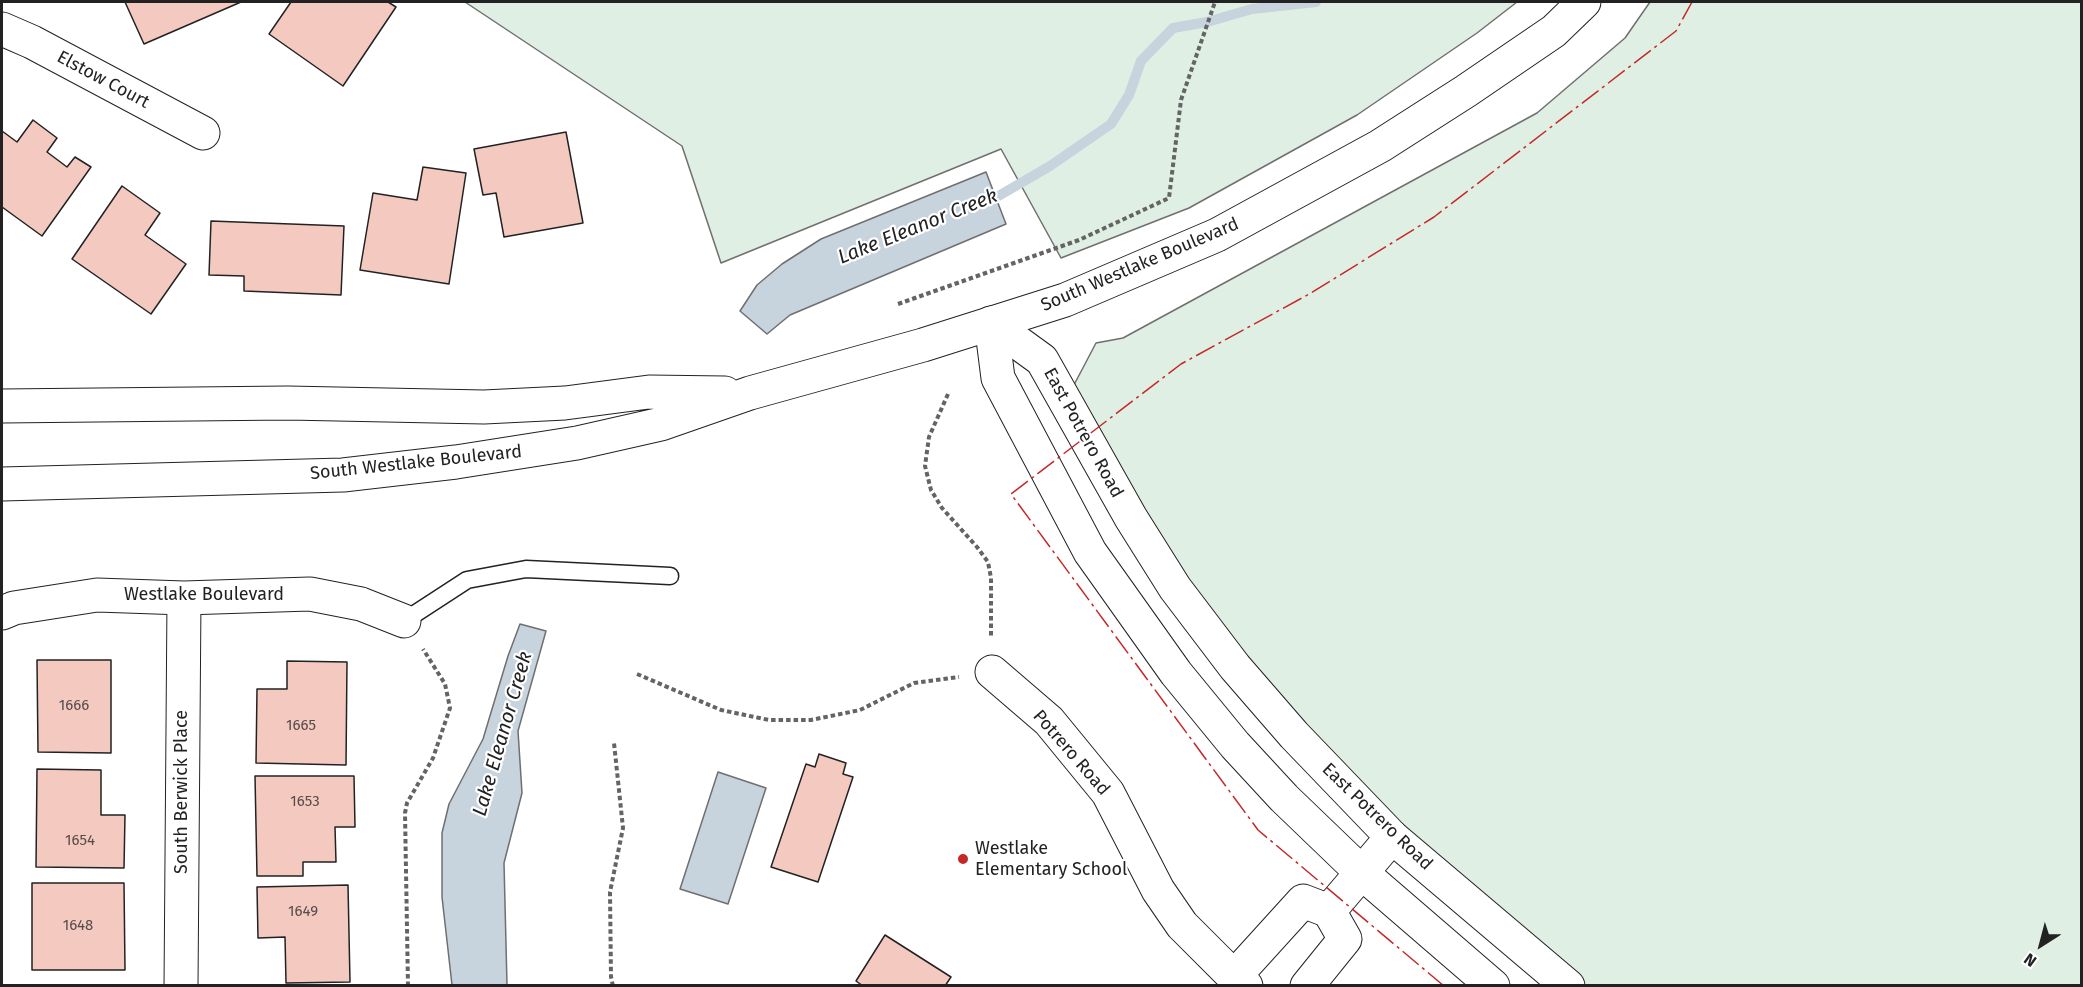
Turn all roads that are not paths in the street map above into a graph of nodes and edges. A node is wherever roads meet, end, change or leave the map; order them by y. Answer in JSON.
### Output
{"nodes":[{"id":1,"x":1584,"y":2,"type":"edge"},
{"id":2,"x":2,"y":29,"type":"edge"},
{"id":3,"x":203,"y":133,"type":"dead end"},
{"id":4,"x":991,"y":323,"type":"junction"},
{"id":5,"x":750,"y":393,"type":"junction"},
{"id":6,"x":2,"y":406,"type":"edge"},
{"id":7,"x":2,"y":484,"type":"edge"},
{"id":8,"x":670,"y":576,"type":"dead end"},
{"id":9,"x":184,"y":598,"type":"junction"},
{"id":10,"x":2,"y":613,"type":"edge"},
{"id":11,"x":404,"y":621,"type":"joint"},
{"id":12,"x":992,"y":672,"type":"road end"},
{"id":13,"x":1392,"y":837,"type":"junction"},
{"id":14,"x":1362,"y":873,"type":"junction"},
{"id":15,"x":1329,"y":911,"type":"junction"},
{"id":16,"x":1240,"y":981,"type":"edge"},
{"id":17,"x":181,"y":986,"type":"edge"},
{"id":18,"x":1307,"y":986,"type":"edge"},
{"id":19,"x":1493,"y":986,"type":"edge"},
{"id":20,"x":1568,"y":986,"type":"edge"}],
"edges":[{"from":1,"to":4,"type":"street","name":"South Westlake Boulevard"},
{"from":2,"to":3,"type":"street","name":"Elstow Court"},
{"from":4,"to":5,"type":"street","name":"South Westlake Boulevard"},
{"from":4,"to":13,"type":"street","name":"East Potrero Road"},
{"from":4,"to":14,"type":"street"},
{"from":5,"to":6,"type":"street","name":"South Westlake Boulevard"},
{"from":5,"to":7,"type":"street","name":"South Westlake Boulevard"},
{"from":8,"to":11,"type":"lane"},
{"from":9,"to":10,"type":"street","name":"Westlake Boulevard"},
{"from":9,"to":11,"type":"street","name":"Westlake Boulevard"},
{"from":9,"to":17,"type":"street","name":"South Berwick Place"},
{"from":12,"to":16,"type":"street","name":"Potrero Road"},
{"from":13,"to":14,"type":"street"},
{"from":13,"to":20,"type":"street","name":"East Potrero Road"},
{"from":14,"to":15,"type":"street"},
{"from":14,"to":19,"type":"street"},
{"from":15,"to":16,"type":"street"},
{"from":15,"to":18,"type":"street"}]}
